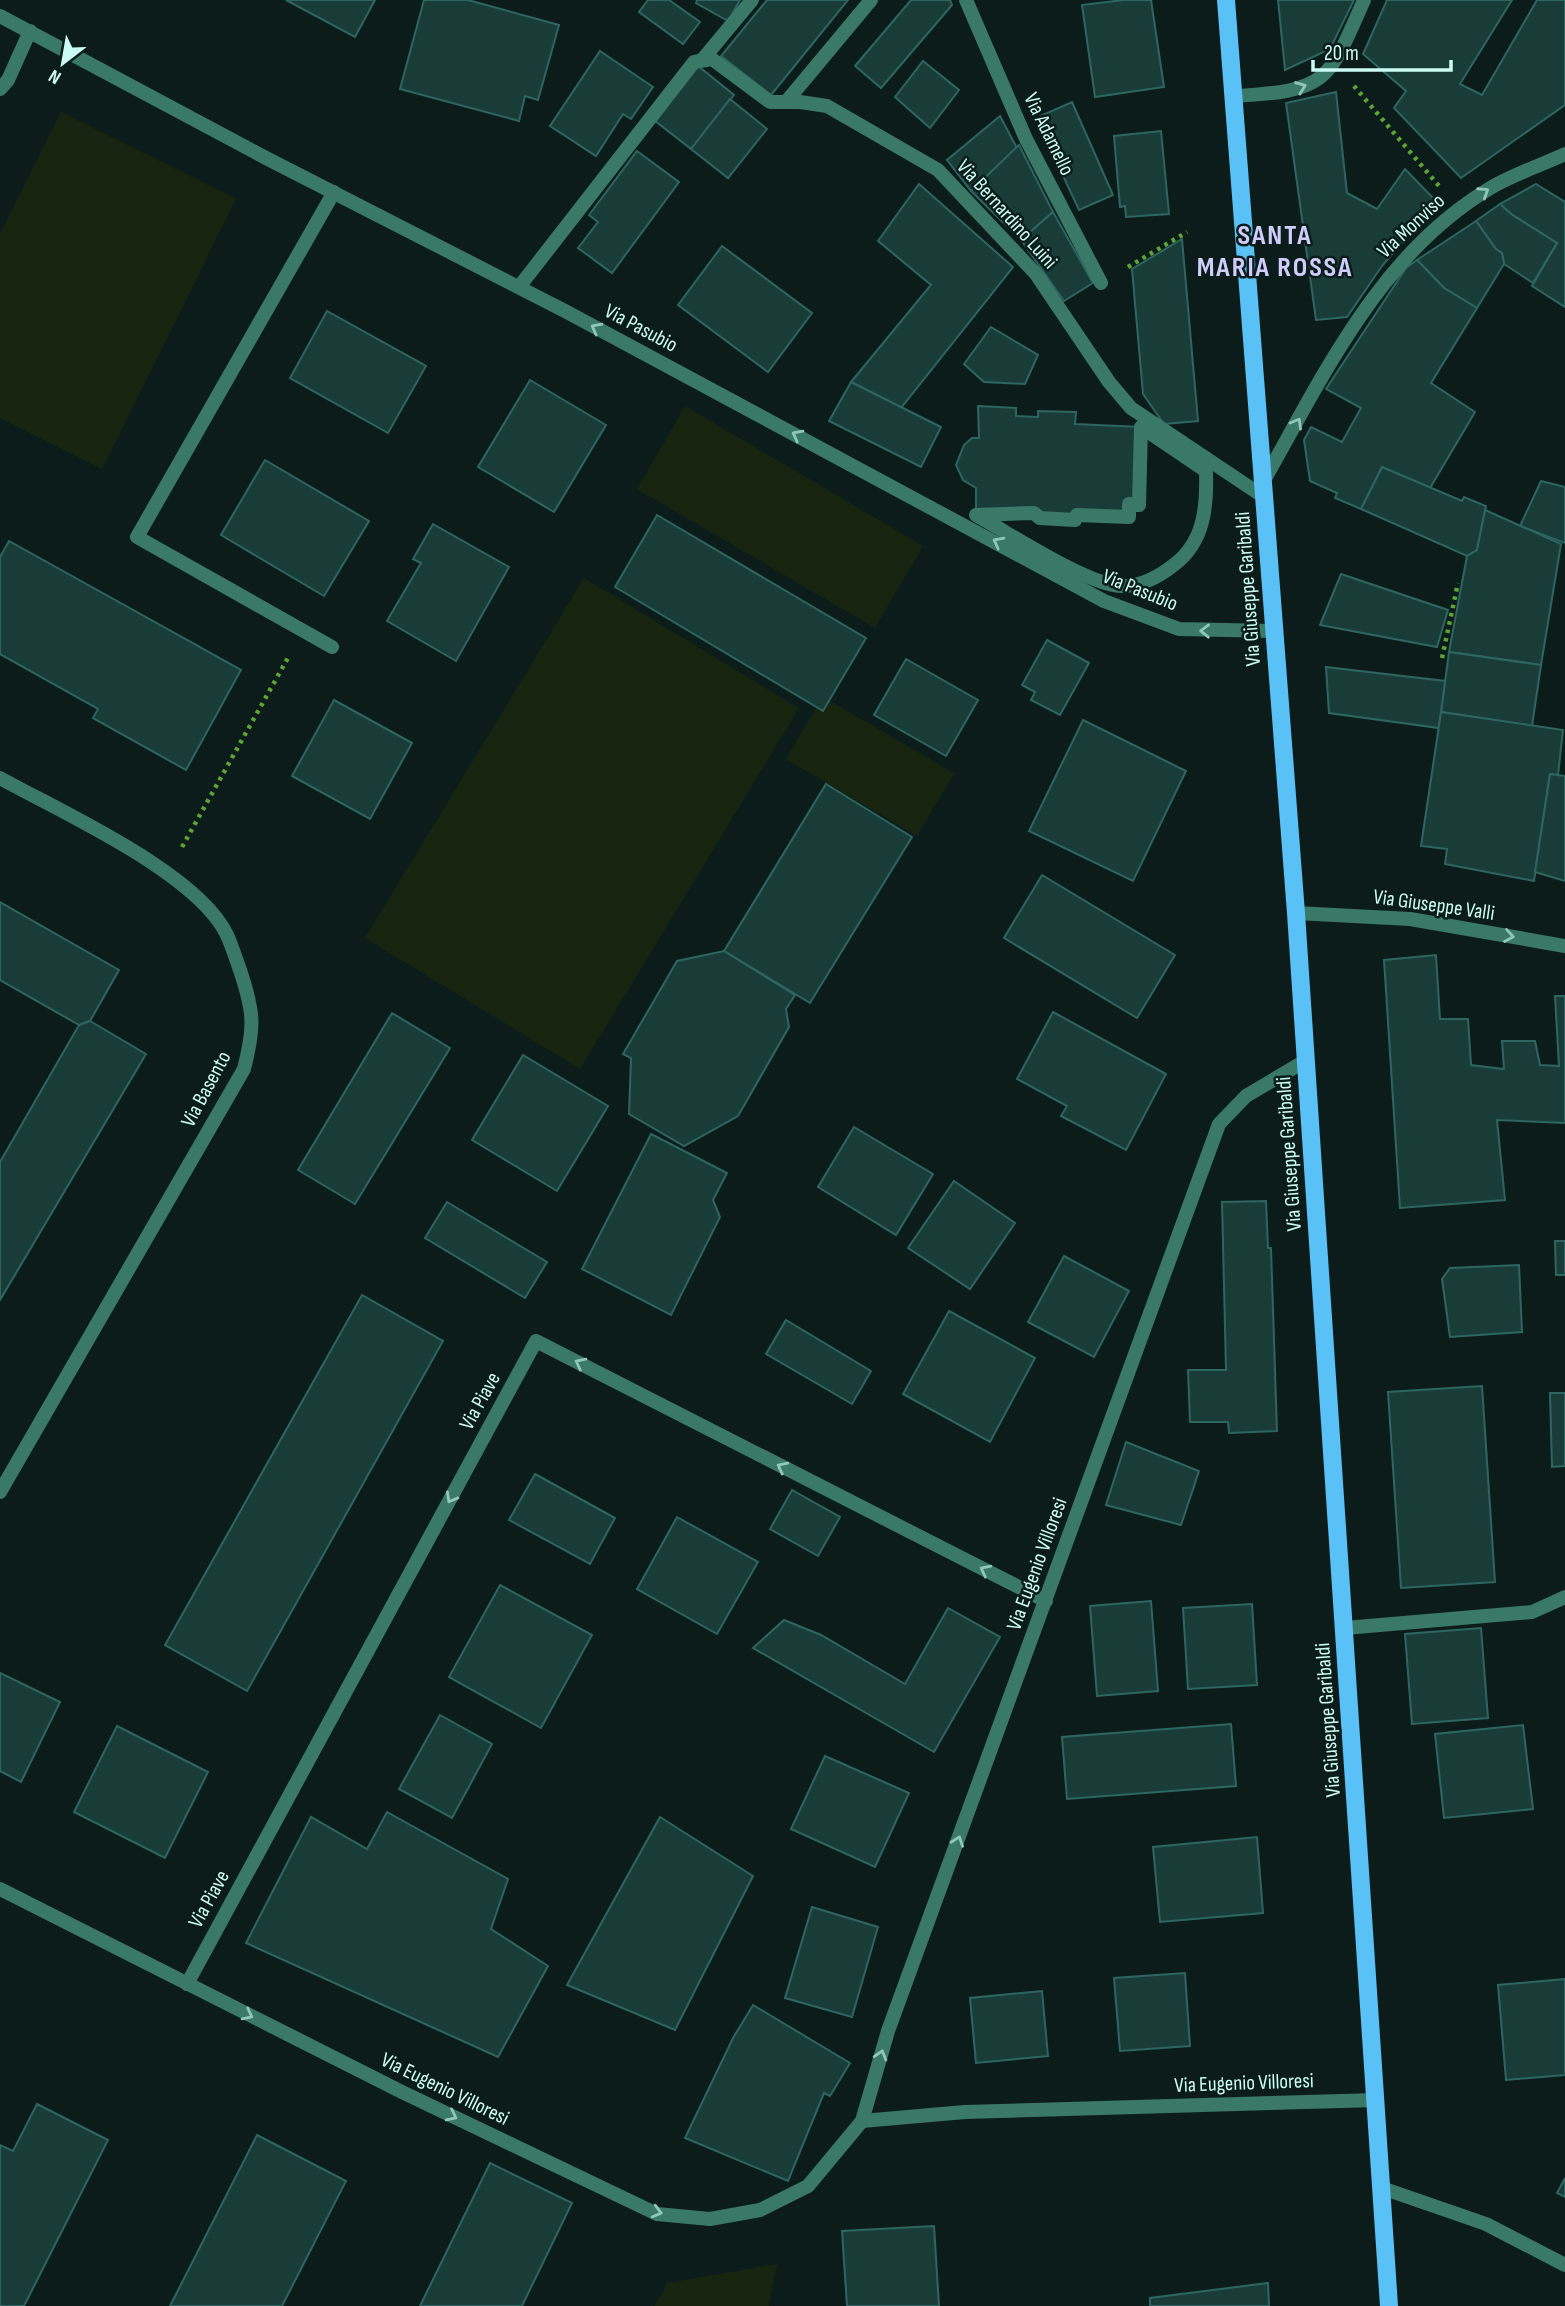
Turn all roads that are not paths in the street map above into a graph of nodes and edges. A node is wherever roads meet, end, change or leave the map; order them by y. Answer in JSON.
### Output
{"nodes":[{"id":1,"x":752,"y":0,"type":"edge"},
{"id":2,"x":871,"y":0,"type":"edge"},
{"id":3,"x":966,"y":0,"type":"edge"},
{"id":4,"x":1226,"y":0,"type":"edge"},
{"id":5,"x":1364,"y":0,"type":"edge"},
{"id":6,"x":1,"y":19,"type":"edge"},
{"id":7,"x":30,"y":31,"type":"junction"},
{"id":8,"x":703,"y":59,"type":"junction"},
{"id":9,"x":0,"y":89,"type":"edge"},
{"id":10,"x":1234,"y":96,"type":"junction"},
{"id":11,"x":786,"y":102,"type":"junction"},
{"id":12,"x":1565,"y":155,"type":"edge"},
{"id":13,"x":334,"y":192,"type":"junction"},
{"id":14,"x":1101,"y":283,"type":"dead end"},
{"id":15,"x":519,"y":287,"type":"junction"},
{"id":16,"x":1264,"y":490,"type":"junction"},
{"id":17,"x":1122,"y":586,"type":"joint"},
{"id":18,"x":1273,"y":631,"type":"junction"},
{"id":19,"x":332,"y":648,"type":"dead end"},
{"id":20,"x":0,"y":778,"type":"edge"},
{"id":21,"x":1296,"y":913,"type":"junction"},
{"id":22,"x":1565,"y":946,"type":"edge"},
{"id":23,"x":1305,"y":1061,"type":"junction"},
{"id":24,"x":0,"y":1492,"type":"edge"},
{"id":25,"x":1565,"y":1597,"type":"edge"},
{"id":26,"x":1046,"y":1601,"type":"junction"},
{"id":27,"x":1345,"y":1629,"type":"junction"},
{"id":28,"x":0,"y":1889,"type":"edge"},
{"id":29,"x":187,"y":1984,"type":"junction"},
{"id":30,"x":1377,"y":2100,"type":"junction"},
{"id":31,"x":862,"y":2121,"type":"junction"},
{"id":32,"x":1382,"y":2188,"type":"junction"},
{"id":33,"x":1565,"y":2265,"type":"edge"},
{"id":34,"x":1389,"y":2306,"type":"edge"}],
"edges":[{"from":1,"to":8,"type":"street"},
{"from":2,"to":11,"type":"street"},
{"from":3,"to":14,"type":"street","name":"Via Adamello"},
{"from":4,"to":10,"type":"main road","name":"Via Giuseppe Garibaldi"},
{"from":10,"to":5,"type":"street","one_way":true},
{"from":6,"to":7,"type":"street","name":"Via Pasubio"},
{"from":7,"to":9,"type":"street"},
{"from":7,"to":13,"type":"street","name":"Via Pasubio"},
{"from":8,"to":11,"type":"street","name":"Via Bernardino Luini"},
{"from":8,"to":15,"type":"street"},
{"from":10,"to":16,"type":"main road","name":"Via Giuseppe Garibaldi"},
{"from":11,"to":16,"type":"street","name":"Via Bernardino Luini"},
{"from":16,"to":12,"type":"street","name":"Via Monviso","one_way":true},
{"from":13,"to":15,"type":"street","name":"Via Pasubio"},
{"from":13,"to":19,"type":"street"},
{"from":18,"to":15,"type":"street","name":"Via Pasubio","one_way":true},
{"from":16,"to":18,"type":"main road","name":"Via Giuseppe Garibaldi"},
{"from":17,"to":17,"type":"street"},
{"from":18,"to":21,"type":"main road","name":"Via Giuseppe Garibaldi"},
{"from":20,"to":24,"type":"street","name":"Via Basento"},
{"from":21,"to":22,"type":"street","name":"Via Giuseppe Valli","one_way":true},
{"from":21,"to":23,"type":"main road","name":"Via Giuseppe Garibaldi"},
{"from":23,"to":26,"type":"street","name":"Via Eugenio Villoresi"},
{"from":23,"to":27,"type":"main road","name":"Via Giuseppe Garibaldi"},
{"from":25,"to":27,"type":"street"},
{"from":26,"to":29,"type":"street","name":"Via Piave","one_way":true},
{"from":31,"to":26,"type":"street","name":"Via Eugenio Villoresi","one_way":true},
{"from":27,"to":30,"type":"main road","name":"Via Giuseppe Garibaldi"},
{"from":28,"to":29,"type":"street","name":"Via Eugenio Villoresi"},
{"from":29,"to":31,"type":"street","name":"Via Eugenio Villoresi","one_way":true},
{"from":30,"to":31,"type":"street","name":"Via Eugenio Villoresi"},
{"from":30,"to":32,"type":"main road","name":"Via Giuseppe Garibaldi"},
{"from":32,"to":33,"type":"street"},
{"from":32,"to":34,"type":"main road","name":"Via Giuseppe Garibaldi"}]}
